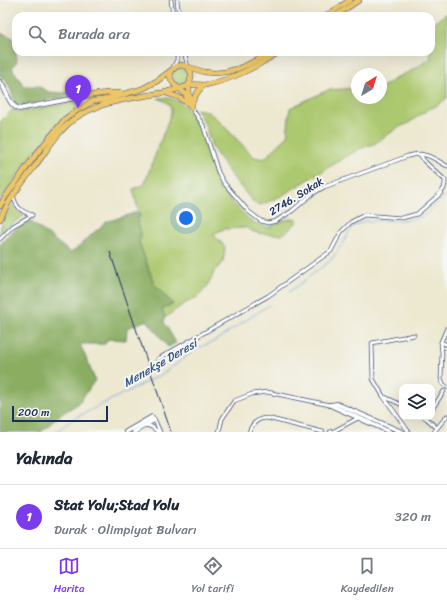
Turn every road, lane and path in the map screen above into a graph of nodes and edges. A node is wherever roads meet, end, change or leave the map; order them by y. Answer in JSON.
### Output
{"nodes":[{"id":1,"x":171,"y":0,"type":"edge"},
{"id":2,"x":178,"y":0,"type":"edge"},
{"id":3,"x":350,"y":0,"type":"edge"},
{"id":4,"x":359,"y":0,"type":"edge"},
{"id":5,"x":172,"y":12,"type":"edge"},
{"id":6,"x":179,"y":12,"type":"edge"},
{"id":7,"x":332,"y":12,"type":"edge"},
{"id":8,"x":341,"y":12,"type":"edge"},
{"id":9,"x":177,"y":56,"type":"edge"},
{"id":10,"x":185,"y":56,"type":"edge"},
{"id":11,"x":264,"y":56,"type":"edge"},
{"id":12,"x":273,"y":56,"type":"edge"},
{"id":13,"x":188,"y":67,"type":"junction"},
{"id":14,"x":172,"y":70,"type":"junction"},
{"id":15,"x":0,"y":82,"type":"edge"},
{"id":16,"x":189,"y":85,"type":"junction"},
{"id":17,"x":204,"y":85,"type":"junction"},
{"id":18,"x":179,"y":88,"type":"junction"},
{"id":19,"x":164,"y":92,"type":"junction"},
{"id":20,"x":128,"y":93,"type":"junction"},
{"id":21,"x":85,"y":96,"type":"junction"},
{"id":22,"x":103,"y":100,"type":"junction"},
{"id":23,"x":112,"y":102,"type":"junction"},
{"id":24,"x":89,"y":104,"type":"junction"},
{"id":25,"x":191,"y":107,"type":"junction"},
{"id":26,"x":420,"y":154,"type":"junction"},
{"id":27,"x":447,"y":166,"type":"edge"},
{"id":28,"x":13,"y":194,"type":"junction"},
{"id":29,"x":0,"y":206,"type":"edge"},
{"id":30,"x":0,"y":219,"type":"edge"},
{"id":31,"x":0,"y":239,"type":"edge"},
{"id":32,"x":447,"y":328,"type":"edge"},
{"id":33,"x":414,"y":335,"type":"dead end"},
{"id":34,"x":441,"y":342,"type":"junction"},
{"id":35,"x":447,"y":344,"type":"edge"},
{"id":36,"x":158,"y":359,"type":"dead end"},
{"id":37,"x":447,"y":387,"type":"edge"},
{"id":38,"x":444,"y":391,"type":"dead end"},
{"id":39,"x":383,"y":396,"type":"junction"},
{"id":40,"x":399,"y":404,"type":"edge"},
{"id":41,"x":435,"y":404,"type":"edge"},
{"id":42,"x":330,"y":405,"type":"joint"},
{"id":43,"x":359,"y":416,"type":"junction"},
{"id":44,"x":447,"y":416,"type":"edge"},
{"id":45,"x":153,"y":418,"type":"junction"},
{"id":46,"x":428,"y":420,"type":"edge"},
{"id":47,"x":146,"y":425,"type":"junction"},
{"id":48,"x":437,"y":428,"type":"junction"},
{"id":49,"x":126,"y":432,"type":"edge"},
{"id":50,"x":134,"y":432,"type":"edge"},
{"id":51,"x":159,"y":432,"type":"edge"},
{"id":52,"x":219,"y":432,"type":"edge"},
{"id":53,"x":249,"y":432,"type":"edge"},
{"id":54,"x":323,"y":432,"type":"edge"},
{"id":55,"x":330,"y":432,"type":"edge"},
{"id":56,"x":390,"y":432,"type":"edge"},
{"id":57,"x":402,"y":432,"type":"edge"},
{"id":58,"x":409,"y":432,"type":"edge"},
{"id":59,"x":434,"y":432,"type":"edge"}],
"edges":[{"from":1,"to":5,"type":"street"},
{"from":2,"to":6,"type":"street"},
{"from":3,"to":7,"type":"main road"},
{"from":4,"to":8,"type":"main road"},
{"from":9,"to":14,"type":"street"},
{"from":10,"to":13,"type":"street"},
{"from":11,"to":13,"type":"main road"},
{"from":12,"to":17,"type":"main road"},
{"from":13,"to":14,"type":"main road"},
{"from":13,"to":16,"type":"main road"},
{"from":14,"to":18,"type":"main road"},
{"from":14,"to":20,"type":"main road"},
{"from":15,"to":21,"type":"street"},
{"from":16,"to":17,"type":"main road"},
{"from":16,"to":18,"type":"main road"},
{"from":16,"to":25,"type":"main road"},
{"from":17,"to":25,"type":"main road"},
{"from":18,"to":19,"type":"main road"},
{"from":18,"to":25,"type":"main road"},
{"from":19,"to":23,"type":"main road"},
{"from":19,"to":25,"type":"main road"},
{"from":20,"to":21,"type":"main road"},
{"from":20,"to":22,"type":"main road"},
{"from":21,"to":22,"type":"main road"},
{"from":21,"to":24,"type":"main road"},
{"from":22,"to":23,"type":"main road"},
{"from":22,"to":24,"type":"main road"},
{"from":23,"to":28,"type":"main road"},
{"from":24,"to":29,"type":"main road"},
{"from":25,"to":26,"type":"street","name":"2746. Sokak"},
{"from":26,"to":27,"type":"street"},
{"from":26,"to":36,"type":"street"},
{"from":28,"to":30,"type":"main road"},
{"from":28,"to":31,"type":"street"},
{"from":32,"to":34,"type":"street"},
{"from":33,"to":39,"type":"street"},
{"from":34,"to":35,"type":"street"},
{"from":34,"to":37,"type":"street"},
{"from":38,"to":41,"type":"street"},
{"from":39,"to":40,"type":"street"},
{"from":39,"to":58,"type":"street"},
{"from":42,"to":43,"type":"street"},
{"from":42,"to":52,"type":"street"},
{"from":43,"to":55,"type":"street"},
{"from":43,"to":56,"type":"street"},
{"from":43,"to":57,"type":"street"},
{"from":44,"to":48,"type":"street"},
{"from":45,"to":47,"type":"street"},
{"from":45,"to":49,"type":"street"},
{"from":45,"to":51,"type":"street"},
{"from":46,"to":48,"type":"street"},
{"from":47,"to":50,"type":"street"},
{"from":47,"to":51,"type":"street"},
{"from":48,"to":59,"type":"street"},
{"from":53,"to":54,"type":"street"}]}
